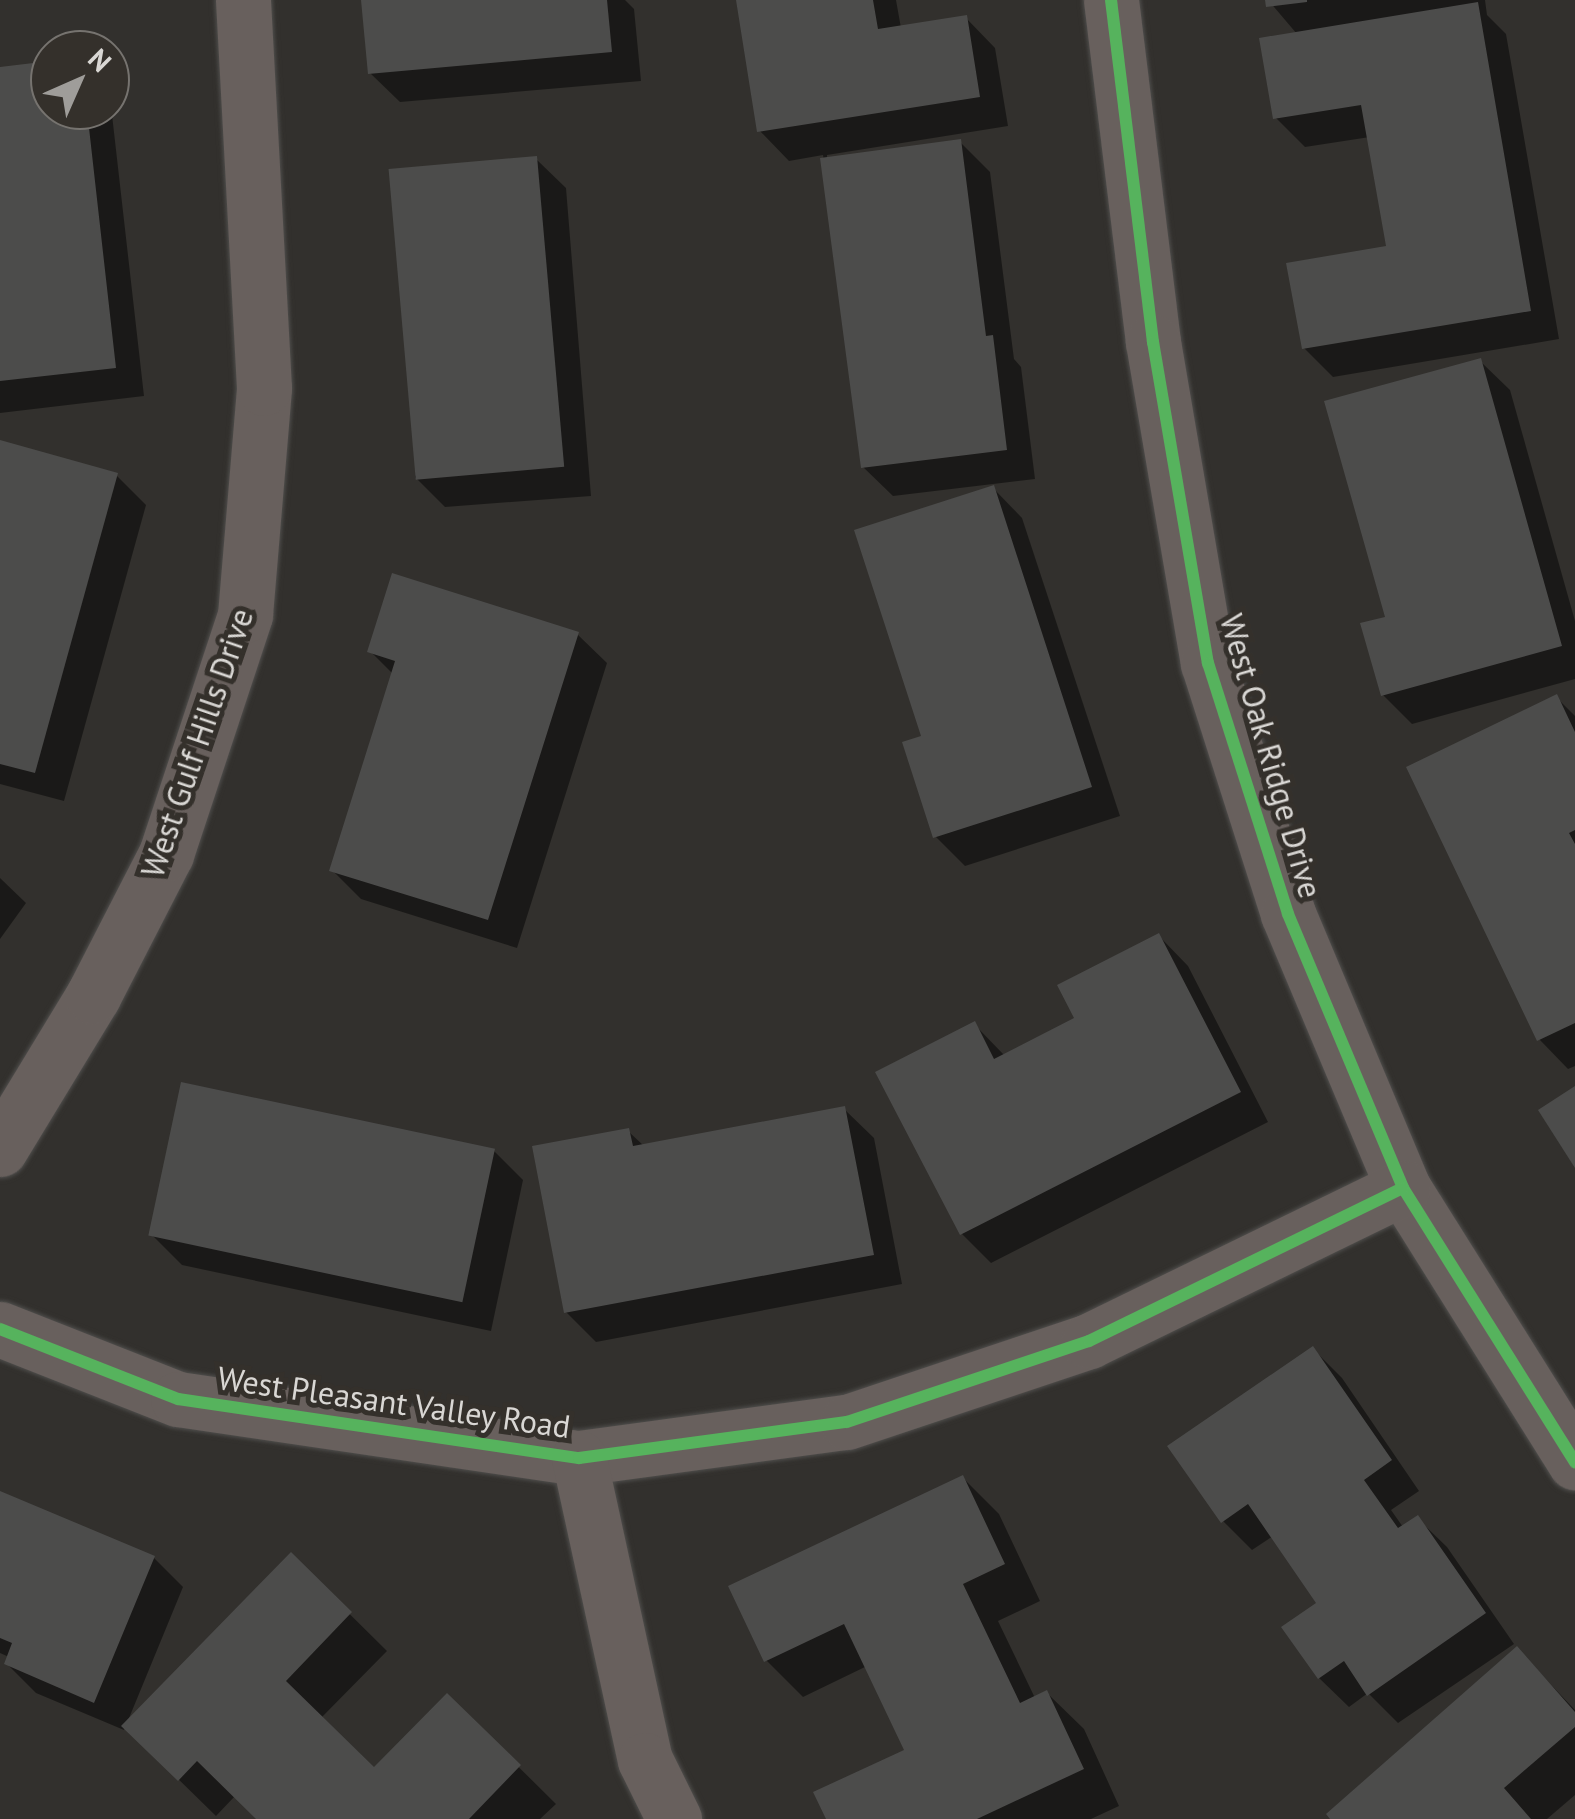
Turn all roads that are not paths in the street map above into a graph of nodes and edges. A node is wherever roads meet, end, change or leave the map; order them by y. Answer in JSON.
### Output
{"nodes":[{"id":1,"x":244,"y":0,"type":"edge"},
{"id":2,"x":1111,"y":0,"type":"edge"},
{"id":3,"x":0,"y":1149,"type":"edge"},
{"id":4,"x":1403,"y":1188,"type":"junction"},
{"id":5,"x":0,"y":1329,"type":"edge"},
{"id":6,"x":579,"y":1458,"type":"junction"},
{"id":7,"x":1575,"y":1462,"type":"edge"},
{"id":8,"x":674,"y":1819,"type":"edge"}],
"edges":[{"from":1,"to":3,"type":"street","name":"West Gulf Hills Drive"},
{"from":2,"to":4,"type":"street","name":"West Oak Ridge Drive"},
{"from":4,"to":6,"type":"street","name":"West Pleasant Valley Road"},
{"from":4,"to":7,"type":"street","name":"West Oak Ridge Drive"},
{"from":5,"to":6,"type":"street","name":"West Pleasant Valley Road"},
{"from":6,"to":8,"type":"street"}]}
